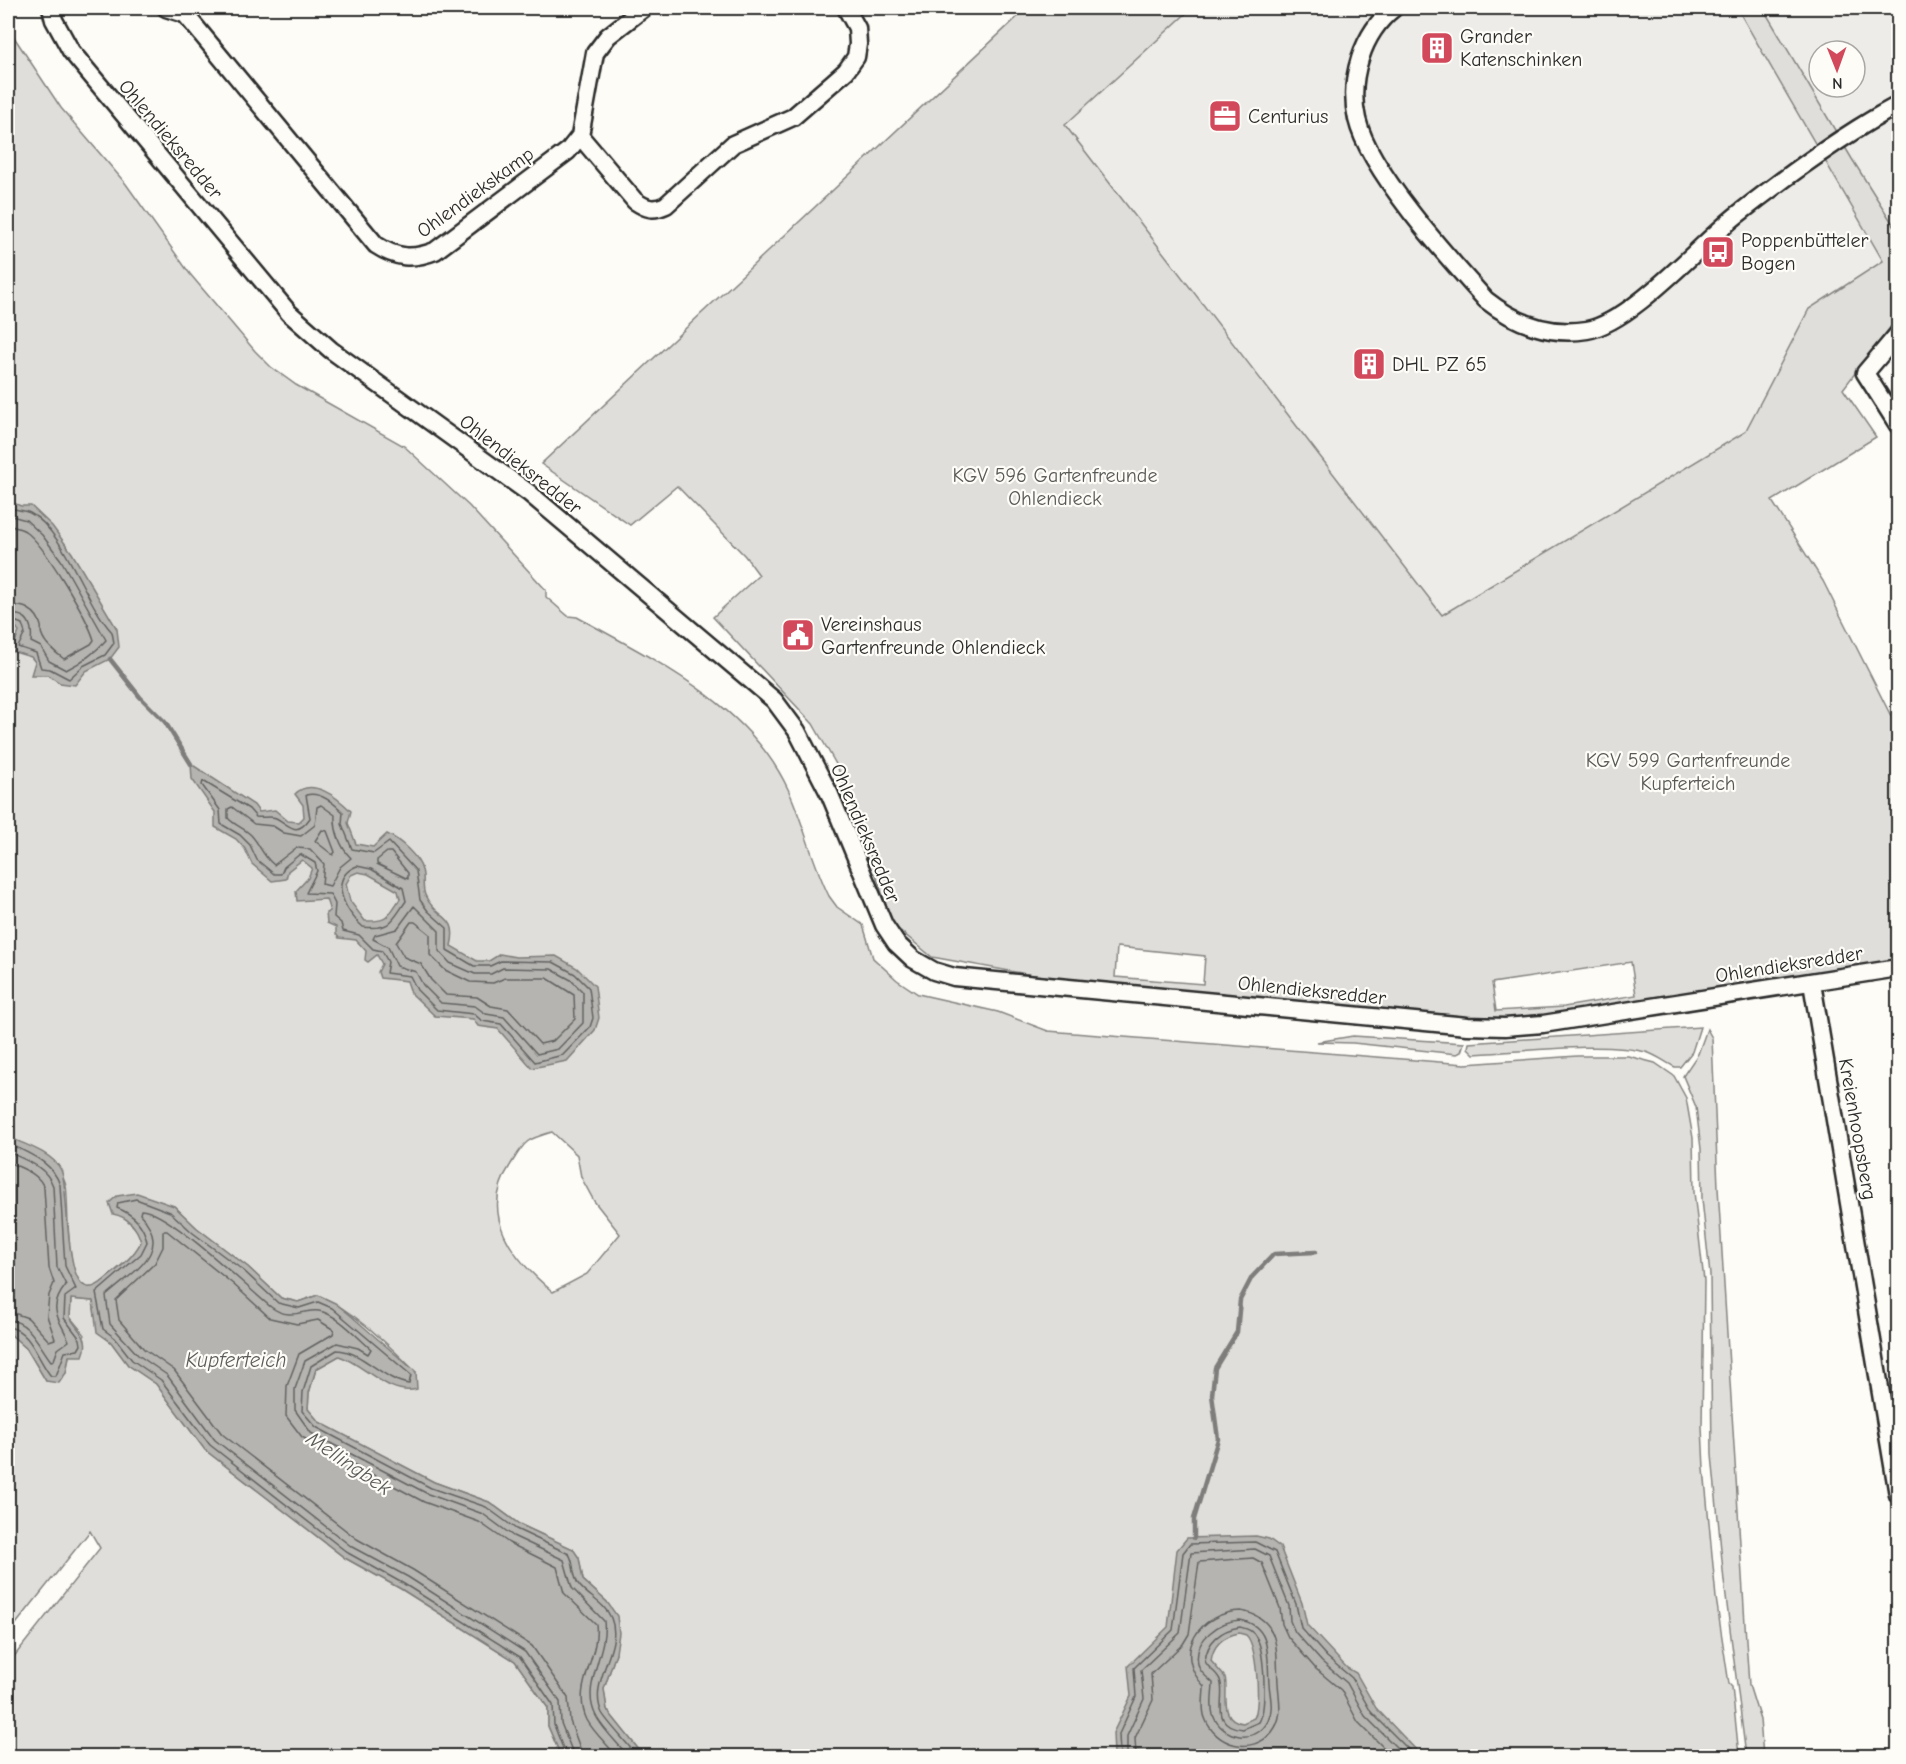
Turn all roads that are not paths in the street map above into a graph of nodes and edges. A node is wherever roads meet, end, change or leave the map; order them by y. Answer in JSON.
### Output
{"nodes":[{"id":1,"x":51,"y":8,"type":"edge"},
{"id":2,"x":166,"y":8,"type":"edge"},
{"id":3,"x":644,"y":8,"type":"edge"},
{"id":4,"x":1394,"y":8,"type":"edge"},
{"id":5,"x":851,"y":9,"type":"edge"},
{"id":6,"x":185,"y":11,"type":"edge"},
{"id":7,"x":1899,"y":105,"type":"edge"},
{"id":8,"x":580,"y":136,"type":"junction"},
{"id":9,"x":1899,"y":334,"type":"edge"},
{"id":10,"x":1899,"y":424,"type":"edge"},
{"id":11,"x":1899,"y":968,"type":"edge"},
{"id":12,"x":1812,"y":982,"type":"junction"},
{"id":13,"x":1899,"y":1495,"type":"edge"}],
"edges":[{"from":1,"to":12,"type":"street","name":"Ohlendieksredder"},
{"from":2,"to":6,"type":"street","name":"Ohlendiekskamp"},
{"from":3,"to":8,"type":"street"},
{"from":4,"to":7,"type":"street"},
{"from":5,"to":8,"type":"street"},
{"from":6,"to":8,"type":"street","name":"Ohlendiekskamp"},
{"from":9,"to":10,"type":"street"},
{"from":11,"to":12,"type":"street","name":"Ohlendieksredder"},
{"from":12,"to":13,"type":"street","name":"Kreienhoopsberg"}]}
